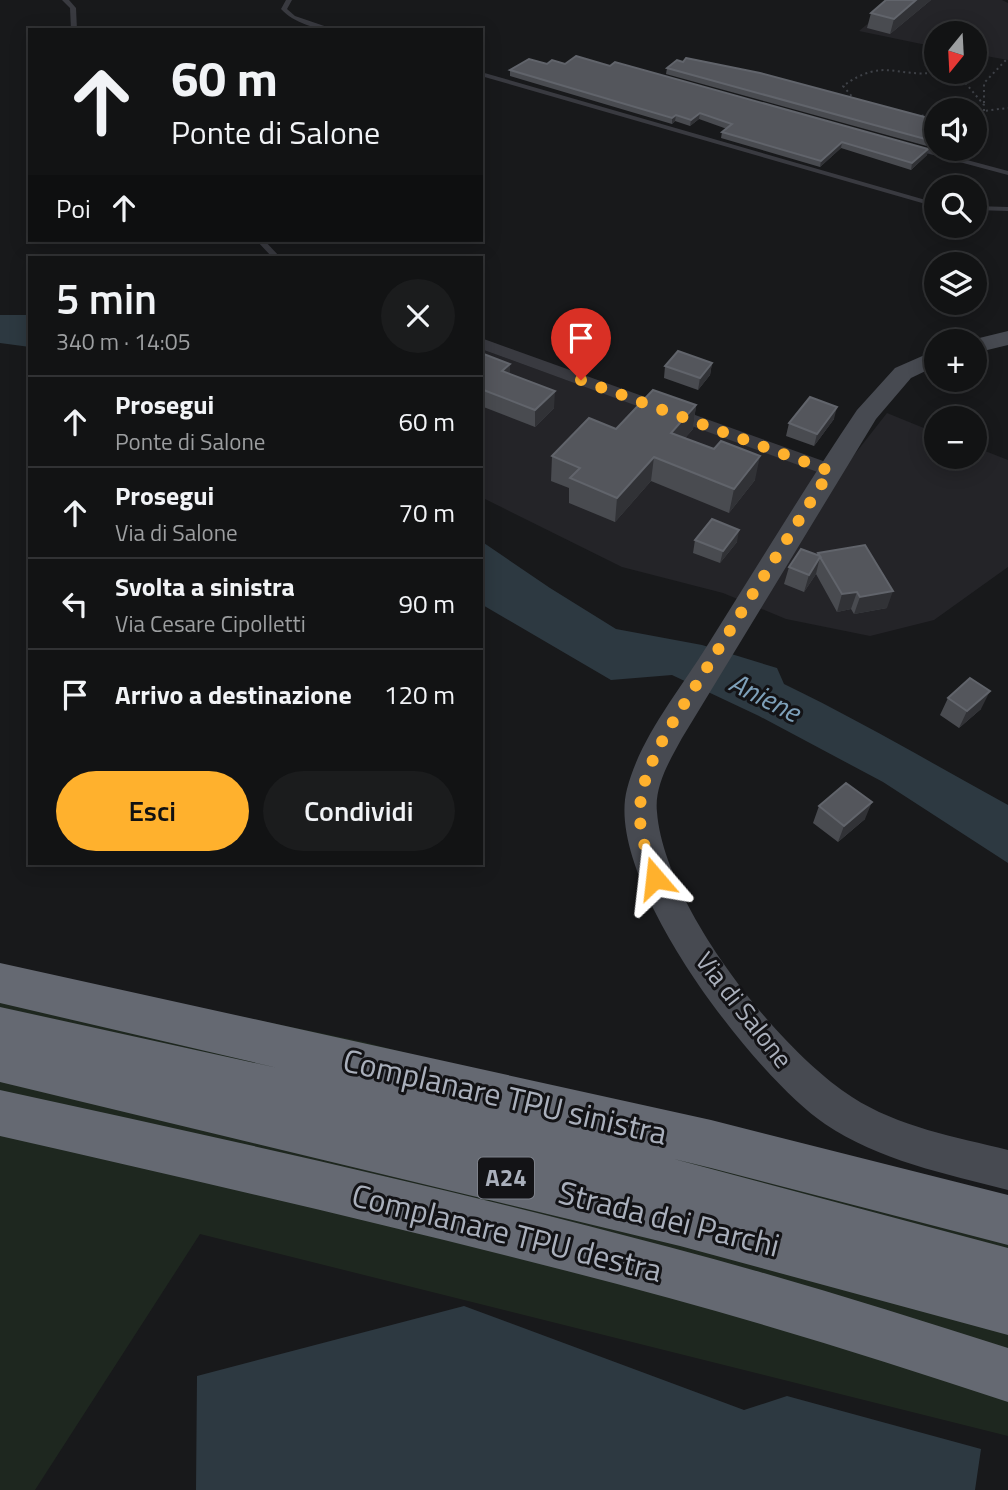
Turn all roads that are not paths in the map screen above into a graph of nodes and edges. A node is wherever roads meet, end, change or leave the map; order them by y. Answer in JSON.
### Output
{"nodes":[{"id":1,"x":65,"y":0,"type":"edge"},
{"id":2,"x":289,"y":0,"type":"edge"},
{"id":3,"x":74,"y":28,"type":"edge"},
{"id":4,"x":327,"y":28,"type":"edge"},
{"id":5,"x":483,"y":75,"type":"edge"},
{"id":6,"x":902,"y":144,"type":"edge"},
{"id":7,"x":1008,"y":173,"type":"edge"},
{"id":8,"x":924,"y":202,"type":"edge"},
{"id":9,"x":987,"y":208,"type":"edge"},
{"id":10,"x":1008,"y":209,"type":"edge"},
{"id":11,"x":262,"y":242,"type":"edge"},
{"id":12,"x":275,"y":256,"type":"edge"},
{"id":13,"x":1008,"y":338,"type":"edge"},
{"id":14,"x":987,"y":343,"type":"edge"},
{"id":15,"x":483,"y":344,"type":"edge"},
{"id":16,"x":924,"y":362,"type":"edge"},
{"id":17,"x":830,"y":471,"type":"junction"},
{"id":18,"x":0,"y":974,"type":"edge"},
{"id":19,"x":0,"y":983,"type":"edge"},
{"id":20,"x":73,"y":999,"type":"junction"},
{"id":21,"x":0,"y":1028,"type":"edge"},
{"id":22,"x":0,"y":1060,"type":"edge"},
{"id":23,"x":0,"y":1113,"type":"edge"},
{"id":24,"x":1008,"y":1170,"type":"edge"},
{"id":25,"x":1008,"y":1220,"type":"edge"},
{"id":26,"x":1008,"y":1274,"type":"edge"},
{"id":27,"x":1008,"y":1309,"type":"edge"},
{"id":28,"x":831,"y":1318,"type":"junction"},
{"id":29,"x":1008,"y":1361,"type":"edge"},
{"id":30,"x":1008,"y":1375,"type":"edge"}],
"edges":[{"from":1,"to":3,"type":"lane"},
{"from":2,"to":4,"type":"lane"},
{"from":5,"to":8,"type":"lane"},
{"from":6,"to":7,"type":"lane"},
{"from":9,"to":10,"type":"lane"},
{"from":11,"to":12,"type":"lane"},
{"from":13,"to":14,"type":"street"},
{"from":15,"to":17,"type":"street"},
{"from":16,"to":17,"type":"street"},
{"from":17,"to":24,"type":"street","name":"Via di Salone"},
{"from":18,"to":20,"type":"highway"},
{"from":19,"to":20,"type":"highway","name":"Complanare TPU sinistra"},
{"from":20,"to":25,"type":"highway","name":"Complanare TPU sinistra"},
{"from":21,"to":26,"type":"highway","name":"Strada dei Parchi","number":"A24"},
{"from":22,"to":27,"type":"highway","name":"Strada dei Parchi","number":"A24"},
{"from":23,"to":28,"type":"highway","name":"Complanare TPU destra"},
{"from":28,"to":29,"type":"highway"},
{"from":28,"to":30,"type":"highway","name":"Complanare TPU destra"}]}
